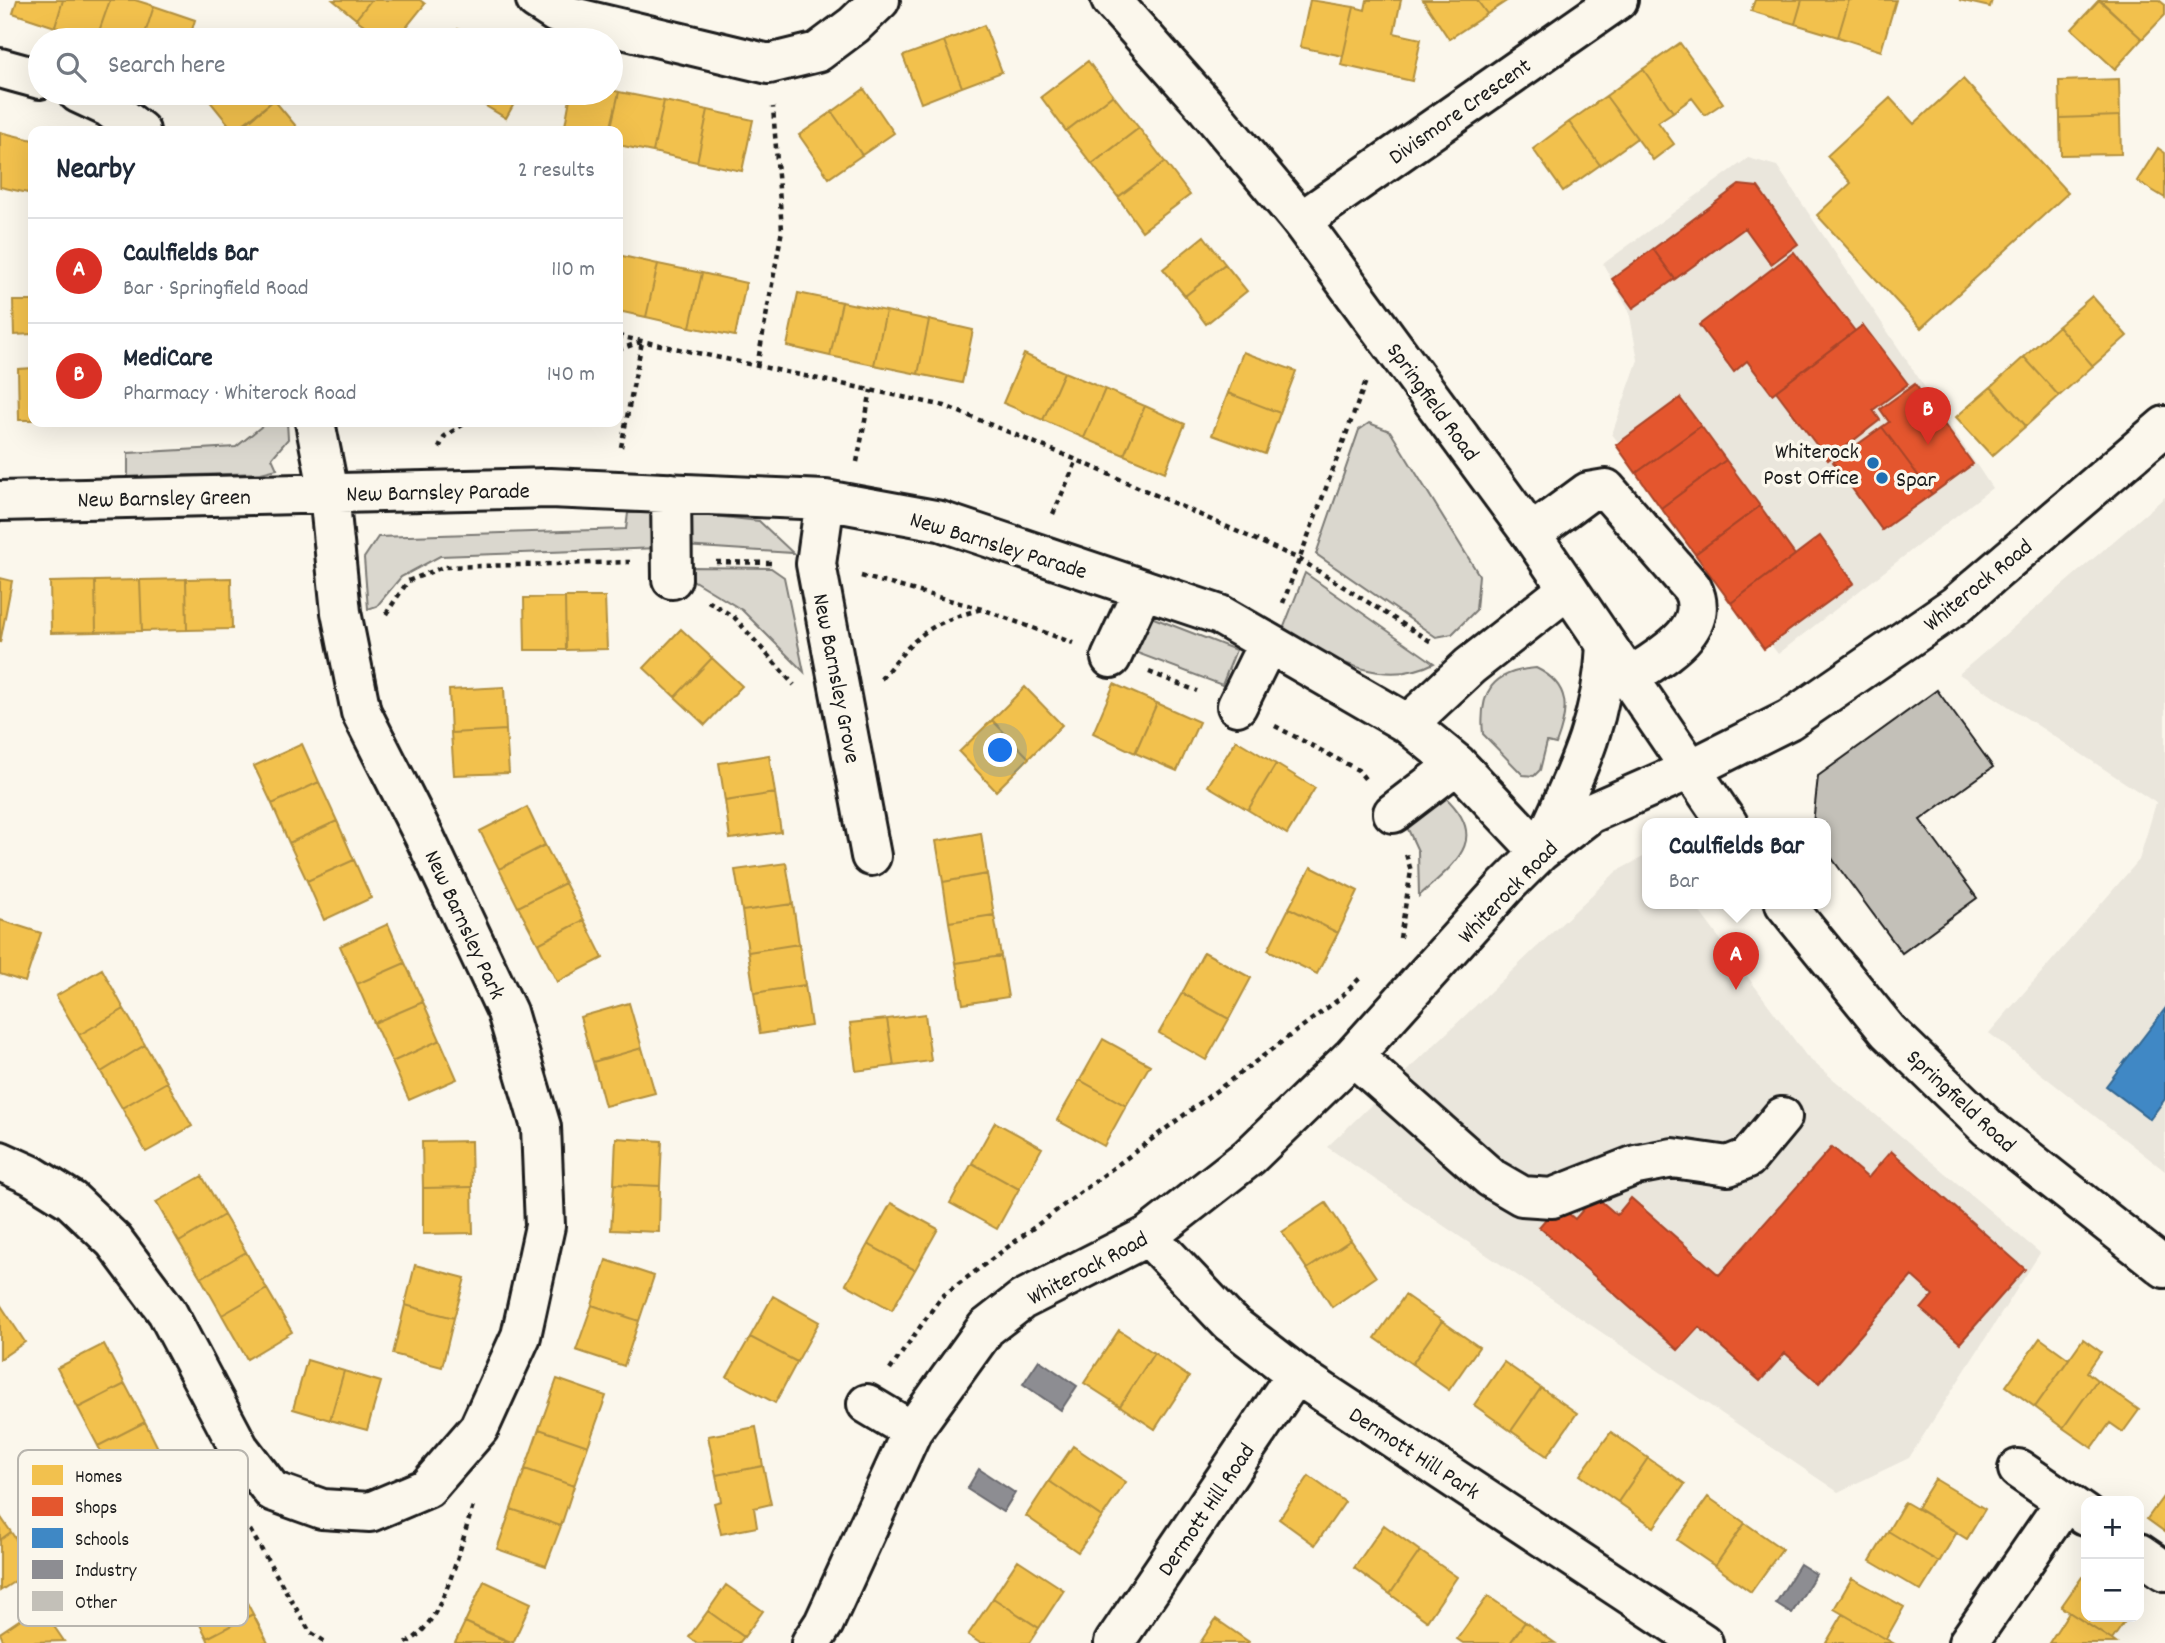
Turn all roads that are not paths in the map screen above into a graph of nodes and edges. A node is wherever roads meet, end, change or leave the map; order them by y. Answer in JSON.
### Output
{"nodes":[{"id":1,"x":536,"y":0,"type":"edge"},
{"id":2,"x":880,"y":0,"type":"edge"},
{"id":3,"x":1111,"y":0,"type":"edge"},
{"id":4,"x":1618,"y":0,"type":"edge"},
{"id":5,"x":619,"y":28,"type":"edge"},
{"id":6,"x":623,"y":29,"type":"edge"},
{"id":7,"x":0,"y":68,"type":"edge"},
{"id":8,"x":28,"y":76,"type":"edge"},
{"id":9,"x":104,"y":105,"type":"edge"},
{"id":10,"x":133,"y":126,"type":"edge"},
{"id":11,"x":1301,"y":221,"type":"junction"},
{"id":12,"x":2165,"y":426,"type":"edge"},
{"id":13,"x":317,"y":427,"type":"edge"},
{"id":14,"x":329,"y":493,"type":"junction"},
{"id":15,"x":671,"y":493,"type":"junction"},
{"id":16,"x":825,"y":500,"type":"junction"},
{"id":17,"x":0,"y":501,"type":"edge"},
{"id":18,"x":1531,"y":534,"type":"junction"},
{"id":19,"x":672,"y":570,"type":"road end"},
{"id":20,"x":1143,"y":589,"type":"junction"},
{"id":21,"x":1568,"y":589,"type":"junction"},
{"id":22,"x":1268,"y":643,"type":"junction"},
{"id":23,"x":1606,"y":645,"type":"junction"},
{"id":24,"x":1111,"y":658,"type":"road end"},
{"id":25,"x":1629,"y":678,"type":"junction"},
{"id":26,"x":1237,"y":706,"type":"road end"},
{"id":27,"x":1408,"y":724,"type":"junction"},
{"id":28,"x":1457,"y":764,"type":"junction"},
{"id":29,"x":1691,"y":769,"type":"junction"},
{"id":30,"x":1393,"y":813,"type":"road end"},
{"id":31,"x":1724,"y":818,"type":"edge"},
{"id":32,"x":1540,"y":852,"type":"junction"},
{"id":33,"x":871,"y":856,"type":"dead end"},
{"id":34,"x":1789,"y":909,"type":"edge"},
{"id":35,"x":1353,"y":1056,"type":"junction"},
{"id":36,"x":1782,"y":1117,"type":"dead end"},
{"id":37,"x":0,"y":1161,"type":"edge"},
{"id":38,"x":1148,"y":1236,"type":"junction"},
{"id":39,"x":2165,"y":1268,"type":"edge"},
{"id":40,"x":1296,"y":1374,"type":"junction"},
{"id":41,"x":867,"y":1404,"type":"road end"},
{"id":42,"x":912,"y":1431,"type":"junction"},
{"id":43,"x":241,"y":1450,"type":"edge"},
{"id":44,"x":248,"y":1460,"type":"edge"},
{"id":45,"x":2018,"y":1469,"type":"dead end"},
{"id":46,"x":2076,"y":1509,"type":"edge"},
{"id":47,"x":2144,"y":1556,"type":"edge"},
{"id":48,"x":2165,"y":1571,"type":"edge"},
{"id":49,"x":811,"y":1643,"type":"edge"},
{"id":50,"x":1114,"y":1643,"type":"edge"},
{"id":51,"x":1703,"y":1643,"type":"edge"},
{"id":52,"x":1968,"y":1643,"type":"edge"}],
"edges":[{"from":1,"to":5,"type":"main road"},
{"from":2,"to":6,"type":"main road"},
{"from":3,"to":11,"type":"main road","name":"Springfield Road"},
{"from":4,"to":11,"type":"main road","name":"Divismore Crescent"},
{"from":7,"to":8,"type":"main road"},
{"from":9,"to":10,"type":"main road"},
{"from":11,"to":18,"type":"main road","name":"Springfield Road"},
{"from":12,"to":29,"type":"main road","name":"Whiterock Road"},
{"from":13,"to":14,"type":"main road","name":"New Barnsley Park"},
{"from":14,"to":15,"type":"main road","name":"New Barnsley Parade"},
{"from":14,"to":17,"type":"main road","name":"New Barnsley Green"},
{"from":14,"to":44,"type":"main road","name":"New Barnsley Park"},
{"from":15,"to":16,"type":"main road","name":"New Barnsley Parade"},
{"from":15,"to":19,"type":"main road"},
{"from":16,"to":20,"type":"main road","name":"New Barnsley Parade"},
{"from":16,"to":33,"type":"main road","name":"New Barnsley Grove"},
{"from":18,"to":21,"type":"main road","name":"Springfield Road"},
{"from":18,"to":25,"type":"main road"},
{"from":20,"to":22,"type":"main road","name":"New Barnsley Parade"},
{"from":20,"to":24,"type":"main road"},
{"from":21,"to":23,"type":"main road","name":"Springfield Road"},
{"from":21,"to":27,"type":"main road"},
{"from":22,"to":26,"type":"main road"},
{"from":22,"to":27,"type":"main road","name":"New Barnsley Parade"},
{"from":23,"to":25,"type":"main road","name":"Springfield Road"},
{"from":23,"to":32,"type":"main road"},
{"from":25,"to":29,"type":"main road","name":"Springfield Road"},
{"from":27,"to":28,"type":"main road","name":"New Barnsley Parade"},
{"from":28,"to":30,"type":"main road"},
{"from":28,"to":32,"type":"main road","name":"New Barnsley Parade"},
{"from":29,"to":31,"type":"main road","name":"Springfield Road"},
{"from":29,"to":32,"type":"main road","name":"Whiterock Road"},
{"from":32,"to":35,"type":"main road","name":"Whiterock Road"},
{"from":34,"to":39,"type":"main road","name":"Springfield Road"},
{"from":35,"to":36,"type":"main road"},
{"from":35,"to":38,"type":"main road","name":"Whiterock Road"},
{"from":37,"to":43,"type":"main road","name":"New Barnsley Park"},
{"from":38,"to":40,"type":"main road","name":"Dermott Hill Park"},
{"from":38,"to":42,"type":"main road","name":"Whiterock Road"},
{"from":40,"to":50,"type":"main road","name":"Dermott Hill Road"},
{"from":40,"to":51,"type":"main road","name":"Dermott Hill Park"},
{"from":41,"to":42,"type":"main road"},
{"from":42,"to":49,"type":"main road","name":"Whiterock Road"},
{"from":45,"to":46,"type":"main road"},
{"from":46,"to":52,"type":"main road"},
{"from":47,"to":48,"type":"main road"}]}
